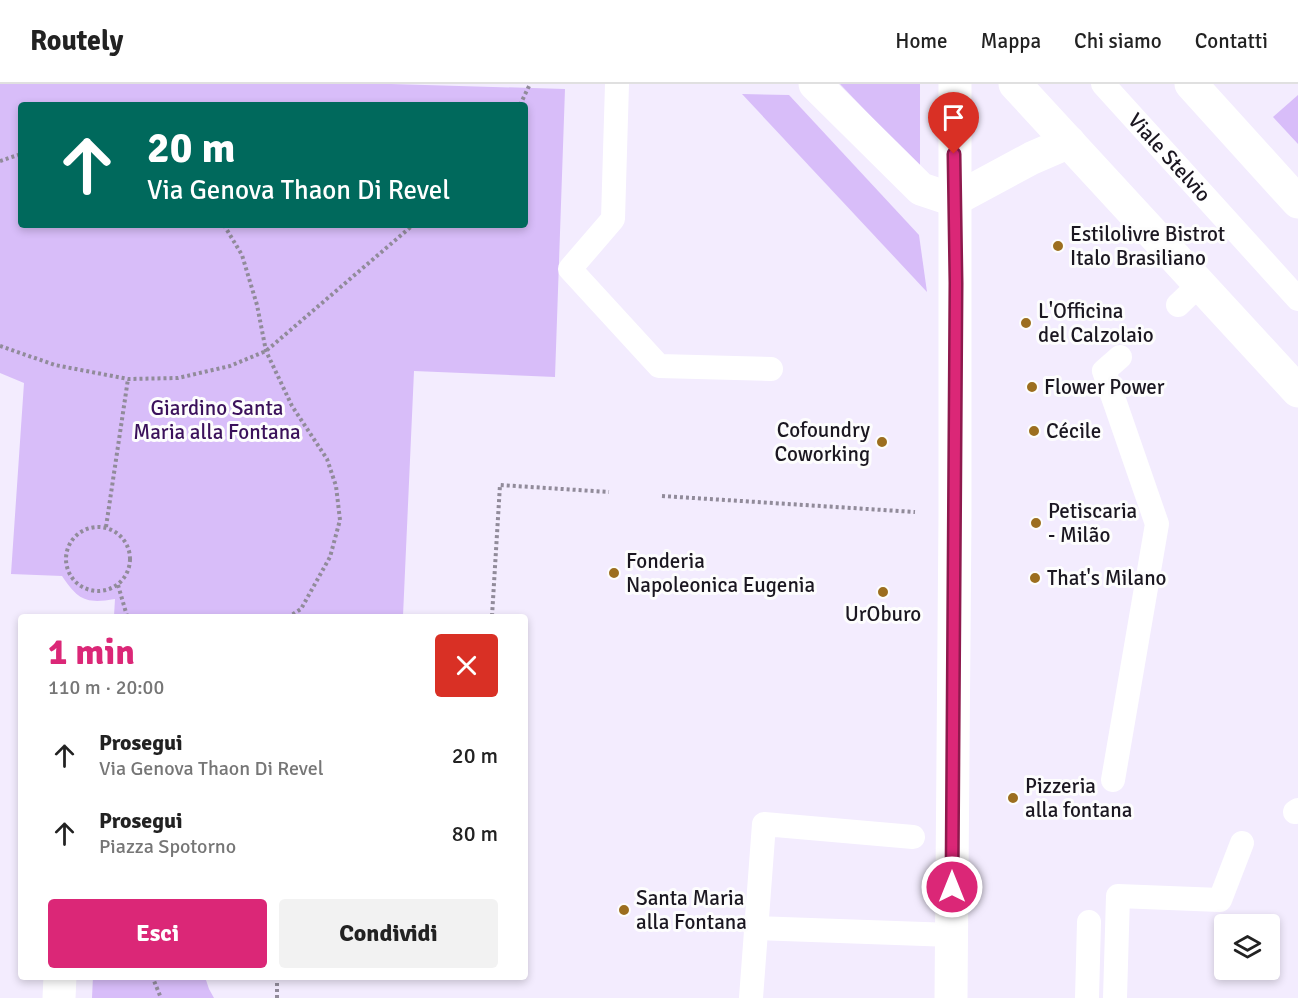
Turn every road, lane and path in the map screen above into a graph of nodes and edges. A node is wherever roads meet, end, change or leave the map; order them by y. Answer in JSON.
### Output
{"nodes":[{"id":1,"x":530,"y":84,"type":"edge"},
{"id":2,"x":617,"y":84,"type":"edge"},
{"id":3,"x":814,"y":84,"type":"edge"},
{"id":4,"x":955,"y":84,"type":"edge"},
{"id":5,"x":1015,"y":84,"type":"edge"},
{"id":6,"x":1191,"y":84,"type":"edge"},
{"id":7,"x":1108,"y":90,"type":"edge"},
{"id":8,"x":521,"y":102,"type":"edge"},
{"id":9,"x":1069,"y":142,"type":"junction"},
{"id":10,"x":18,"y":155,"type":"edge"},
{"id":11,"x":0,"y":160,"type":"edge"},
{"id":12,"x":954,"y":200,"type":"junction"},
{"id":13,"x":1298,"y":202,"type":"edge"},
{"id":14,"x":226,"y":228,"type":"edge"},
{"id":15,"x":410,"y":228,"type":"edge"},
{"id":16,"x":1298,"y":299,"type":"edge"},
{"id":17,"x":0,"y":346,"type":"edge"},
{"id":18,"x":266,"y":351,"type":"junction"},
{"id":19,"x":1120,"y":357,"type":"dead end"},
{"id":20,"x":771,"y":369,"type":"dead end"},
{"id":21,"x":128,"y":379,"type":"junction"},
{"id":22,"x":1298,"y":391,"type":"edge"},
{"id":23,"x":609,"y":492,"type":"dead end"},
{"id":24,"x":662,"y":496,"type":"dead end"},
{"id":25,"x":955,"y":514,"type":"junction"},
{"id":26,"x":106,"y":527,"type":"junction"},
{"id":27,"x":118,"y":585,"type":"junction"},
{"id":28,"x":126,"y":614,"type":"edge"},
{"id":29,"x":293,"y":614,"type":"edge"},
{"id":30,"x":492,"y":614,"type":"edge"},
{"id":31,"x":1113,"y":780,"type":"dead end"},
{"id":32,"x":913,"y":837,"type":"dead end"},
{"id":33,"x":1242,"y":843,"type":"dead end"},
{"id":34,"x":1089,"y":922,"type":"dead end"},
{"id":35,"x":755,"y":928,"type":"junction"},
{"id":36,"x":952,"y":935,"type":"junction"},
{"id":37,"x":60,"y":980,"type":"edge"},
{"id":38,"x":154,"y":980,"type":"edge"},
{"id":39,"x":277,"y":980,"type":"edge"},
{"id":40,"x":59,"y":998,"type":"edge"},
{"id":41,"x":161,"y":998,"type":"edge"},
{"id":42,"x":277,"y":998,"type":"edge"},
{"id":43,"x":751,"y":998,"type":"edge"},
{"id":44,"x":951,"y":998,"type":"edge"},
{"id":45,"x":1087,"y":998,"type":"edge"},
{"id":46,"x":1116,"y":998,"type":"edge"}],
"edges":[{"from":1,"to":8,"type":"path"},
{"from":2,"to":20,"type":"lane"},
{"from":3,"to":12,"type":"street"},
{"from":4,"to":12,"type":"street"},
{"from":5,"to":9,"type":"street"},
{"from":6,"to":13,"type":"street"},
{"from":7,"to":16,"type":"lane","name":"Viale Stelvio"},
{"from":9,"to":12,"type":"street"},
{"from":9,"to":22,"type":"street"},
{"from":10,"to":11,"type":"path"},
{"from":12,"to":25,"type":"street"},
{"from":14,"to":18,"type":"path"},
{"from":15,"to":18,"type":"path"},
{"from":17,"to":21,"type":"path"},
{"from":18,"to":21,"type":"path"},
{"from":18,"to":29,"type":"path"},
{"from":19,"to":31,"type":"lane"},
{"from":21,"to":26,"type":"path"},
{"from":23,"to":30,"type":"path"},
{"from":24,"to":25,"type":"path"},
{"from":25,"to":36,"type":"street"},
{"from":26,"to":27,"type":"path"},
{"from":26,"to":27,"type":"path"},
{"from":27,"to":28,"type":"path"},
{"from":32,"to":35,"type":"lane"},
{"from":33,"to":46,"type":"lane"},
{"from":34,"to":45,"type":"lane"},
{"from":35,"to":36,"type":"lane"},
{"from":35,"to":43,"type":"lane"},
{"from":36,"to":44,"type":"street"},
{"from":37,"to":40,"type":"street"},
{"from":38,"to":41,"type":"path"},
{"from":39,"to":42,"type":"path"}]}
